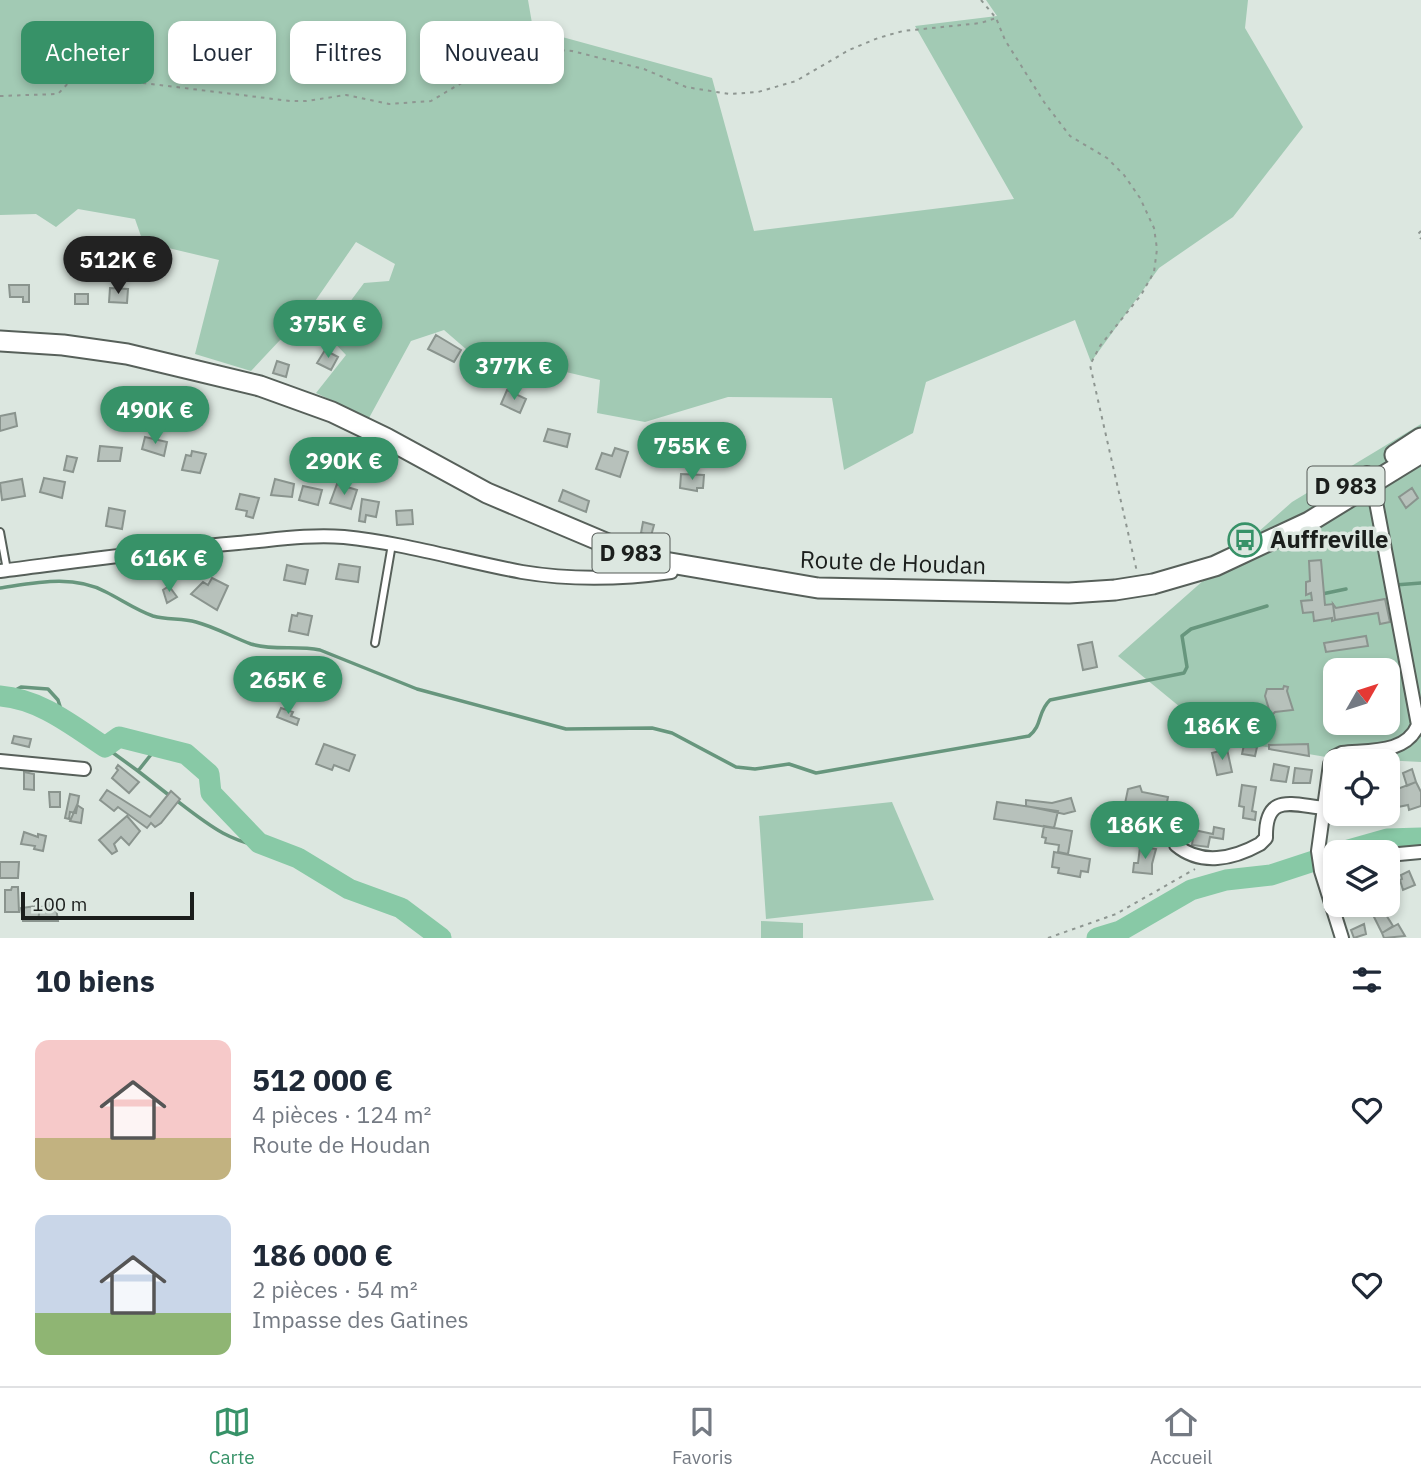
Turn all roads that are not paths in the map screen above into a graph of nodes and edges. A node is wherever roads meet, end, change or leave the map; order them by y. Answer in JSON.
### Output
{"nodes":[{"id":1,"x":0,"y":341,"type":"edge"},
{"id":2,"x":1421,"y":438,"type":"edge"},
{"id":3,"x":1421,"y":453,"type":"edge"},
{"id":4,"x":1370,"y":478,"type":"junction"},
{"id":5,"x":0,"y":532,"type":"edge"},
{"id":6,"x":392,"y":544,"type":"junction"},
{"id":7,"x":673,"y":565,"type":"junction"},
{"id":8,"x":4,"y":571,"type":"edge"},
{"id":9,"x":375,"y":643,"type":"dead end"},
{"id":10,"x":1376,"y":749,"type":"edge"},
{"id":11,"x":0,"y":761,"type":"edge"},
{"id":12,"x":84,"y":769,"type":"dead end"},
{"id":13,"x":1323,"y":808,"type":"edge"},
{"id":14,"x":1323,"y":820,"type":"edge"},
{"id":15,"x":1176,"y":845,"type":"dead end"},
{"id":16,"x":1421,"y":852,"type":"edge"},
{"id":17,"x":1400,"y":854,"type":"edge"},
{"id":18,"x":1323,"y":864,"type":"edge"},
{"id":19,"x":1337,"y":917,"type":"edge"},
{"id":20,"x":1342,"y":938,"type":"edge"}],
"edges":[{"from":1,"to":7,"type":"main road","name":"Route de Houdan","number":"D 983"},
{"from":2,"to":4,"type":"main road","name":"Route de Houdan","number":"D 983"},
{"from":3,"to":4,"type":"main road","name":"Route de Houdan","number":"D 983"},
{"from":4,"to":7,"type":"main road","name":"Route de Houdan","number":"D 983"},
{"from":4,"to":10,"type":"street"},
{"from":5,"to":8,"type":"lane"},
{"from":6,"to":7,"type":"street"},
{"from":6,"to":8,"type":"street"},
{"from":6,"to":9,"type":"lane"},
{"from":11,"to":12,"type":"street"},
{"from":13,"to":15,"type":"street"},
{"from":14,"to":18,"type":"street"},
{"from":16,"to":17,"type":"street"},
{"from":19,"to":20,"type":"street"}]}
